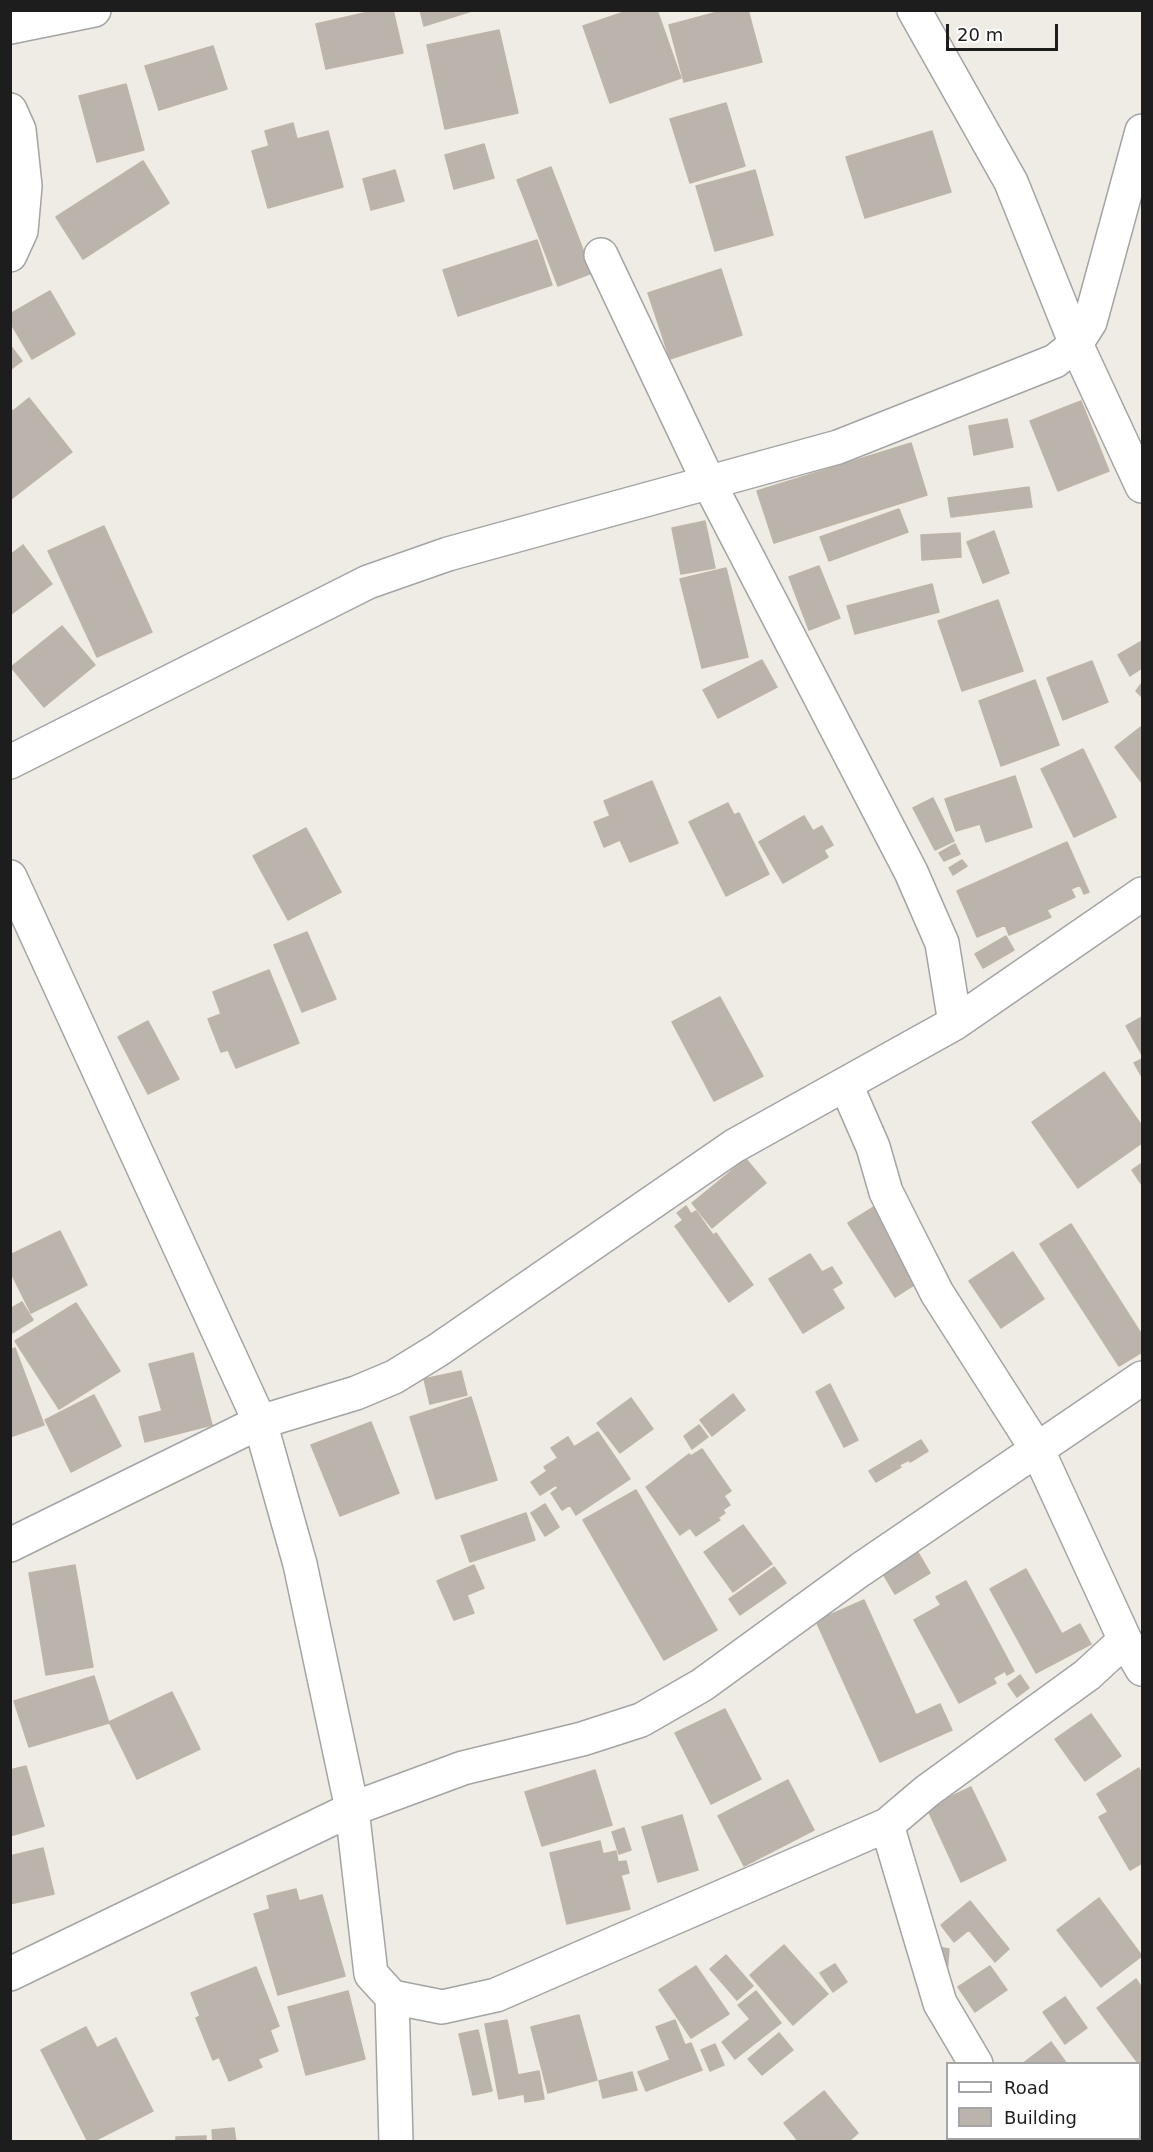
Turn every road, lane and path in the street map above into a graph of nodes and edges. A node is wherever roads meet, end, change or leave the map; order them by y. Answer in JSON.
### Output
{"nodes":[{"id":1,"x":94,"y":10,"type":"edge"},
{"id":2,"x":914,"y":10,"type":"edge"},
{"id":3,"x":10,"y":27,"type":"edge"},
{"id":4,"x":10,"y":110,"type":"edge"},
{"id":5,"x":1143,"y":131,"type":"edge"},
{"id":6,"x":10,"y":255,"type":"edge"},
{"id":7,"x":602,"y":255,"type":"dead end"},
{"id":8,"x":1076,"y":344,"type":"junction"},
{"id":9,"x":709,"y":483,"type":"junction"},
{"id":10,"x":1143,"y":486,"type":"edge"},
{"id":11,"x":10,"y":762,"type":"edge"},
{"id":12,"x":10,"y":878,"type":"edge"},
{"id":13,"x":1143,"y":894,"type":"edge"},
{"id":14,"x":955,"y":1023,"type":"junction"},
{"id":15,"x":846,"y":1085,"type":"junction"},
{"id":16,"x":1143,"y":1378,"type":"edge"},
{"id":17,"x":260,"y":1422,"type":"junction"},
{"id":18,"x":1038,"y":1451,"type":"junction"},
{"id":19,"x":10,"y":1545,"type":"edge"},
{"id":20,"x":1125,"y":1640,"type":"junction"},
{"id":21,"x":1143,"y":1669,"type":"edge"},
{"id":22,"x":352,"y":1809,"type":"junction"},
{"id":23,"x":887,"y":1825,"type":"junction"},
{"id":24,"x":10,"y":1974,"type":"edge"},
{"id":25,"x":392,"y":1997,"type":"junction"},
{"id":26,"x":975,"y":2062,"type":"edge"},
{"id":27,"x":396,"y":2142,"type":"edge"}],
"edges":[{"from":1,"to":3,"type":"street"},
{"from":2,"to":8,"type":"street"},
{"from":4,"to":6,"type":"street"},
{"from":5,"to":8,"type":"street"},
{"from":7,"to":9,"type":"street"},
{"from":8,"to":9,"type":"street"},
{"from":8,"to":10,"type":"street"},
{"from":9,"to":11,"type":"street"},
{"from":9,"to":14,"type":"street"},
{"from":12,"to":17,"type":"street"},
{"from":13,"to":14,"type":"street"},
{"from":14,"to":15,"type":"street"},
{"from":15,"to":17,"type":"street"},
{"from":15,"to":18,"type":"street"},
{"from":16,"to":18,"type":"street"},
{"from":17,"to":19,"type":"street"},
{"from":17,"to":22,"type":"street"},
{"from":18,"to":20,"type":"street"},
{"from":18,"to":22,"type":"street"},
{"from":20,"to":21,"type":"street"},
{"from":20,"to":23,"type":"street"},
{"from":22,"to":24,"type":"street"},
{"from":22,"to":25,"type":"street"},
{"from":23,"to":25,"type":"street"},
{"from":23,"to":26,"type":"street"},
{"from":25,"to":27,"type":"street"}]}
